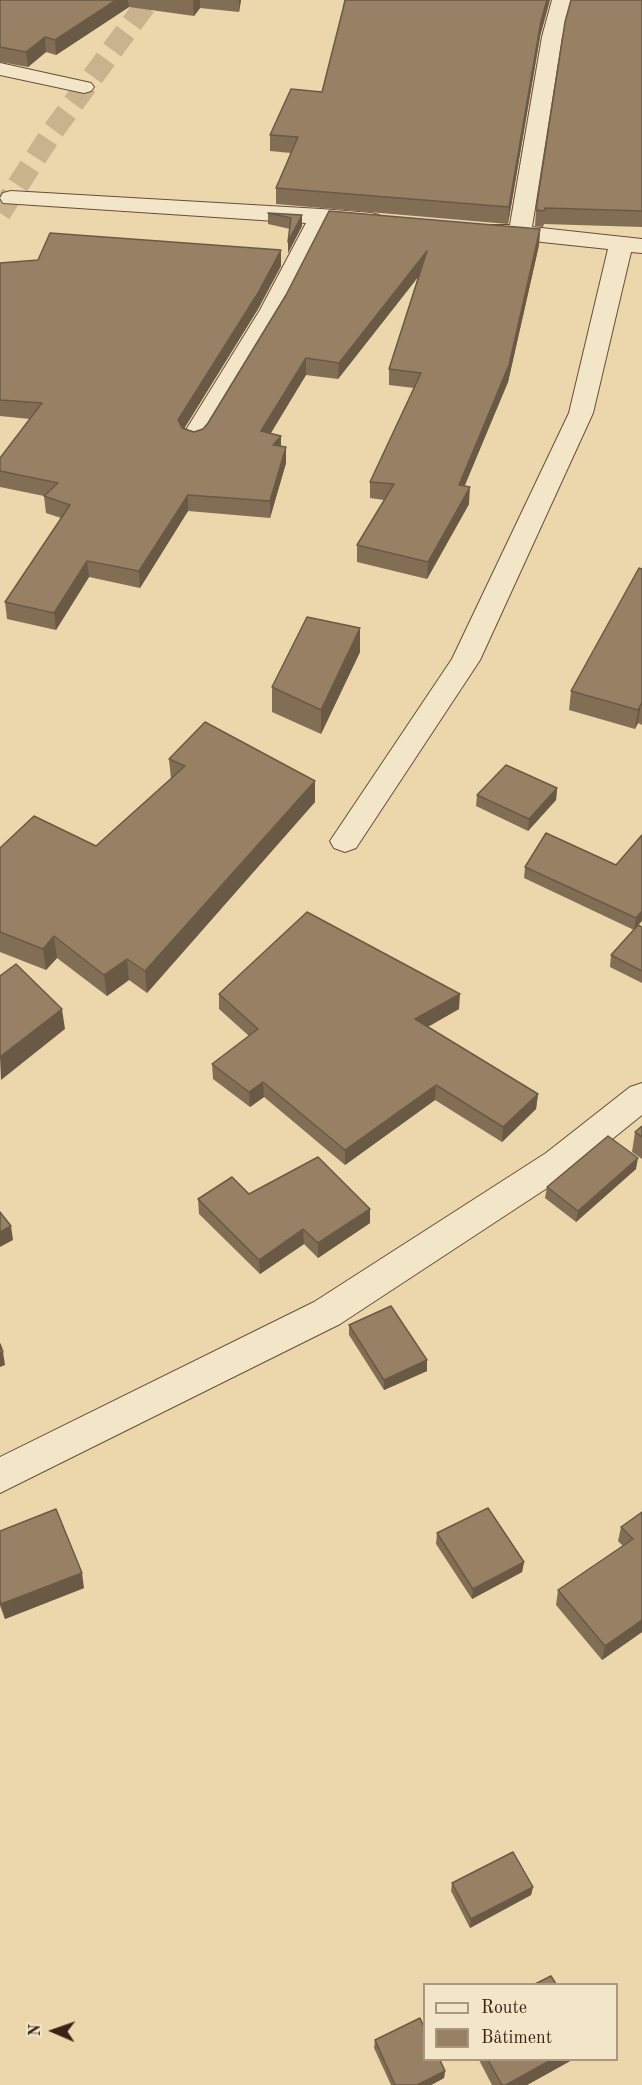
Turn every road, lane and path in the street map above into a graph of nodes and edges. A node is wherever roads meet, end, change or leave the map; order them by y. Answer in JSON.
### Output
{"nodes":[{"id":1,"x":562,"y":0,"type":"edge"},
{"id":2,"x":0,"y":69,"type":"edge"},
{"id":3,"x":84,"y":87,"type":"dead end"},
{"id":4,"x":4,"y":207,"type":"edge"},
{"id":5,"x":321,"y":216,"type":"junction"},
{"id":6,"x":391,"y":222,"type":"edge"},
{"id":7,"x":473,"y":229,"type":"edge"},
{"id":8,"x":520,"y":232,"type":"junction"},
{"id":9,"x":631,"y":245,"type":"edge"},
{"id":10,"x":194,"y":438,"type":"edge"},
{"id":11,"x":345,"y":841,"type":"dead end"},
{"id":12,"x":642,"y":1096,"type":"edge"},
{"id":13,"x":0,"y":1476,"type":"edge"}],
"edges":[{"from":1,"to":8,"type":"street"},
{"from":2,"to":3,"type":"street"},
{"from":4,"to":5,"type":"street"},
{"from":5,"to":6,"type":"street"},
{"from":5,"to":10,"type":"street"},
{"from":7,"to":8,"type":"street"},
{"from":8,"to":9,"type":"street"},
{"from":9,"to":11,"type":"street"},
{"from":12,"to":13,"type":"street"}]}
